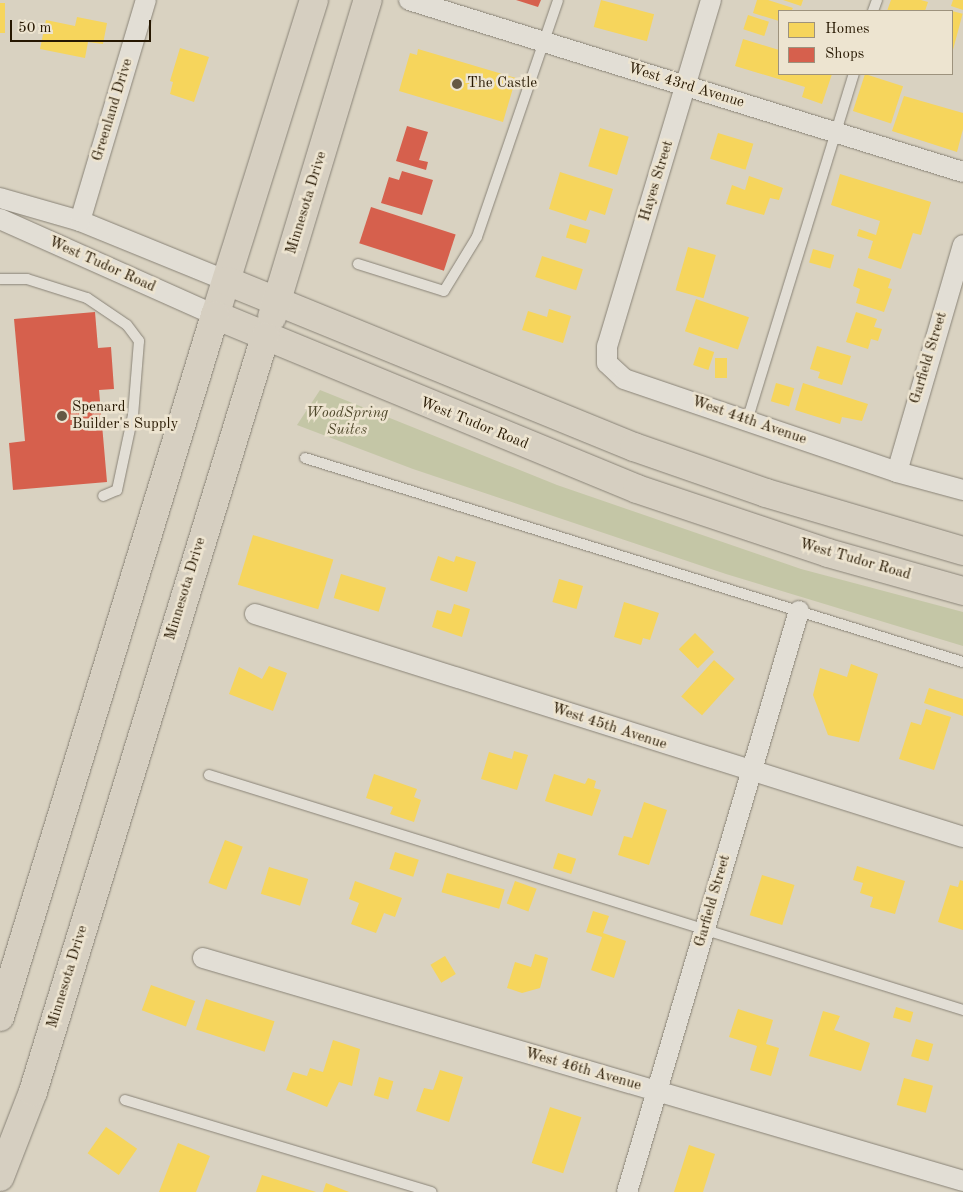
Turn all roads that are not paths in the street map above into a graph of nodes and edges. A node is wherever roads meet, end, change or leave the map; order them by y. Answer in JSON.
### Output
{"nodes":[{"id":1,"x":146,"y":0,"type":"edge"},
{"id":2,"x":314,"y":0,"type":"edge"},
{"id":3,"x":368,"y":0,"type":"edge"},
{"id":4,"x":409,"y":0,"type":"edge"},
{"id":5,"x":558,"y":0,"type":"edge"},
{"id":6,"x":711,"y":0,"type":"edge"},
{"id":7,"x":545,"y":43,"type":"junction"},
{"id":8,"x":854,"y":75,"type":"edge"},
{"id":9,"x":686,"y":85,"type":"junction"},
{"id":10,"x":837,"y":132,"type":"junction"},
{"id":11,"x":963,"y":172,"type":"edge"},
{"id":12,"x":0,"y":198,"type":"edge"},
{"id":13,"x":0,"y":219,"type":"edge"},
{"id":14,"x":80,"y":221,"type":"junction"},
{"id":15,"x":963,"y":245,"type":"edge"},
{"id":16,"x":358,"y":264,"type":"dead end"},
{"id":17,"x":0,"y":279,"type":"edge"},
{"id":18,"x":227,"y":281,"type":"junction"},
{"id":19,"x":278,"y":300,"type":"junction"},
{"id":20,"x":215,"y":315,"type":"junction"},
{"id":21,"x":265,"y":337,"type":"junction"},
{"id":22,"x":607,"y":362,"type":"joint"},
{"id":23,"x":747,"y":421,"type":"junction"},
{"id":24,"x":305,"y":458,"type":"dead end"},
{"id":25,"x":897,"y":472,"type":"junction"},
{"id":26,"x":963,"y":490,"type":"edge"},
{"id":27,"x":102,"y":496,"type":"dead end"},
{"id":28,"x":963,"y":551,"type":"edge"},
{"id":29,"x":963,"y":591,"type":"edge"},
{"id":30,"x":799,"y":611,"type":"junction"},
{"id":31,"x":255,"y":614,"type":"dead end"},
{"id":32,"x":963,"y":662,"type":"edge"},
{"id":33,"x":751,"y":772,"type":"junction"},
{"id":34,"x":208,"y":775,"type":"dead end"},
{"id":35,"x":963,"y":837,"type":"edge"},
{"id":36,"x":704,"y":930,"type":"junction"},
{"id":37,"x":203,"y":958,"type":"dead end"},
{"id":38,"x":963,"y":1010,"type":"edge"},
{"id":39,"x":0,"y":1017,"type":"edge"},
{"id":40,"x":656,"y":1092,"type":"junction"},
{"id":41,"x":125,"y":1100,"type":"dead end"},
{"id":42,"x":0,"y":1177,"type":"edge"},
{"id":43,"x":963,"y":1181,"type":"edge"},
{"id":44,"x":430,"y":1192,"type":"edge"},
{"id":45,"x":627,"y":1192,"type":"edge"}],
"edges":[{"from":1,"to":14,"type":"street","name":"Greenland Drive"},
{"from":2,"to":18,"type":"main road"},
{"from":3,"to":19,"type":"main road","name":"Minnesota Drive"},
{"from":4,"to":7,"type":"street","name":"West 43rd Avenue"},
{"from":5,"to":7,"type":"lane"},
{"from":6,"to":9,"type":"street","name":"Hayes Street"},
{"from":7,"to":9,"type":"street","name":"West 43rd Avenue"},
{"from":7,"to":16,"type":"lane"},
{"from":8,"to":10,"type":"lane"},
{"from":9,"to":10,"type":"street","name":"West 43rd Avenue"},
{"from":9,"to":22,"type":"street","name":"Hayes Street"},
{"from":10,"to":11,"type":"street","name":"West 43rd Avenue"},
{"from":10,"to":23,"type":"lane"},
{"from":12,"to":14,"type":"street","name":"West Tudor Road"},
{"from":13,"to":20,"type":"street","name":"West Tudor Road"},
{"from":14,"to":18,"type":"street","name":"West Tudor Road"},
{"from":15,"to":25,"type":"street","name":"Garfield Street"},
{"from":17,"to":27,"type":"lane"},
{"from":18,"to":19,"type":"main road","name":"West Tudor Road"},
{"from":18,"to":20,"type":"main road"},
{"from":19,"to":21,"type":"main road","name":"Minnesota Drive"},
{"from":19,"to":28,"type":"main road","name":"West Tudor Road"},
{"from":20,"to":21,"type":"main road","name":"West Tudor Road"},
{"from":20,"to":39,"type":"main road"},
{"from":21,"to":29,"type":"main road","name":"West Tudor Road"},
{"from":21,"to":42,"type":"main road","name":"Minnesota Drive"},
{"from":22,"to":23,"type":"street","name":"West 44th Avenue"},
{"from":23,"to":25,"type":"street","name":"West 44th Avenue"},
{"from":24,"to":30,"type":"lane"},
{"from":25,"to":26,"type":"street","name":"West 44th Avenue"},
{"from":30,"to":32,"type":"lane"},
{"from":30,"to":33,"type":"street","name":"Garfield Street"},
{"from":31,"to":33,"type":"street","name":"West 45th Avenue"},
{"from":33,"to":35,"type":"street","name":"West 45th Avenue"},
{"from":33,"to":36,"type":"street","name":"Garfield Street"},
{"from":34,"to":36,"type":"lane"},
{"from":36,"to":38,"type":"lane"},
{"from":36,"to":40,"type":"street","name":"Garfield Street"},
{"from":37,"to":40,"type":"street","name":"West 46th Avenue"},
{"from":40,"to":43,"type":"street","name":"West 46th Avenue"},
{"from":40,"to":45,"type":"street","name":"Garfield Street"},
{"from":41,"to":44,"type":"lane"}]}
